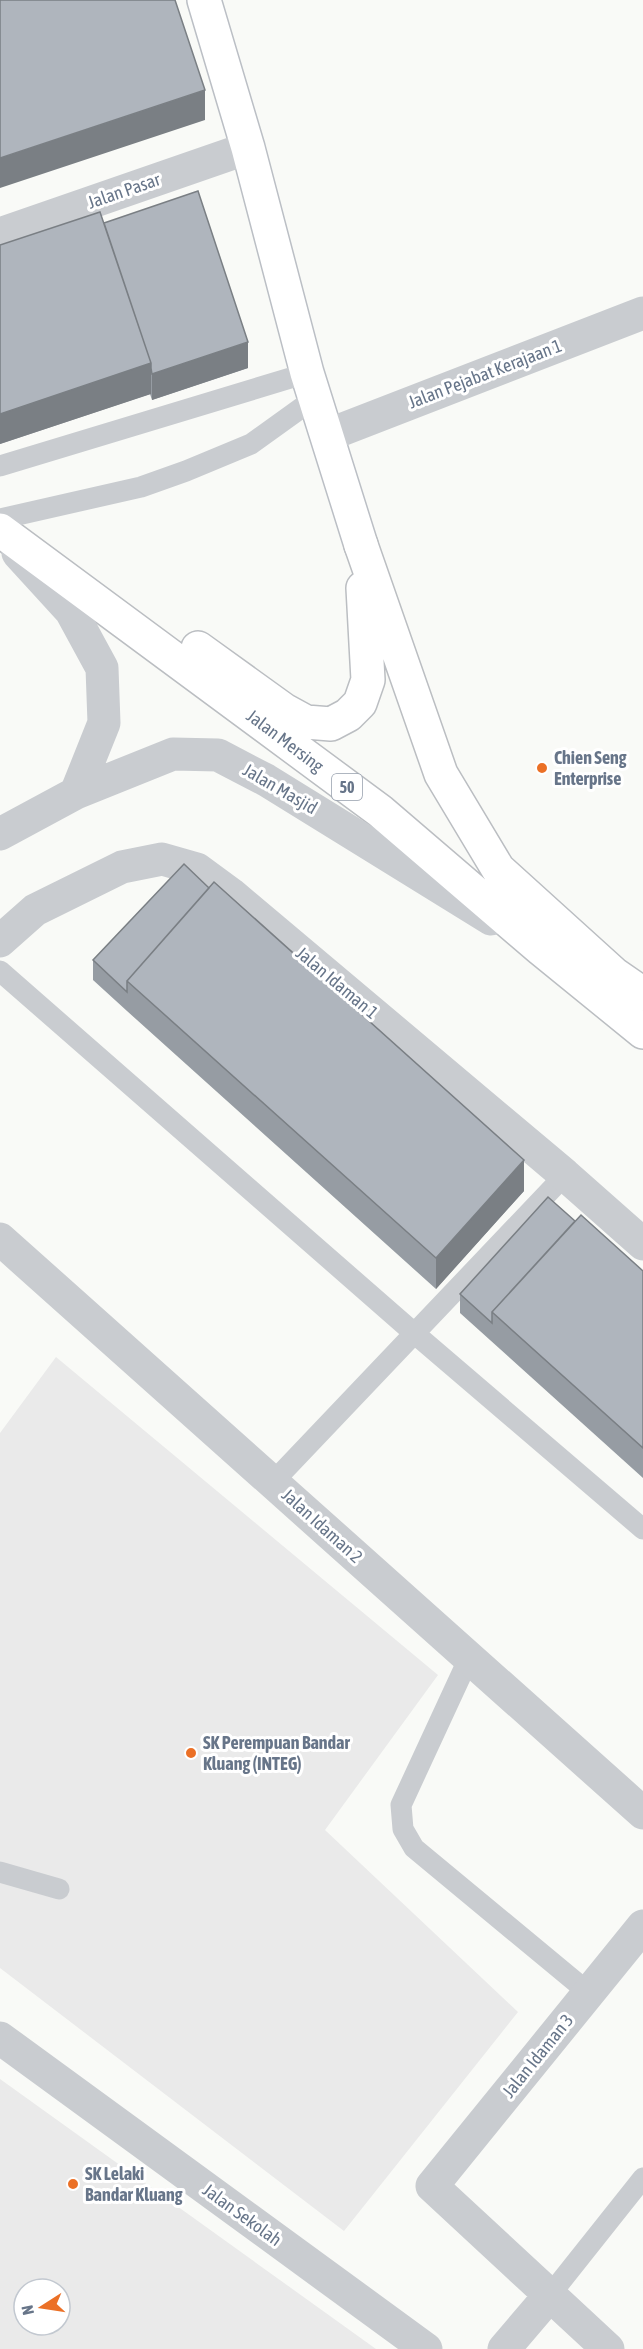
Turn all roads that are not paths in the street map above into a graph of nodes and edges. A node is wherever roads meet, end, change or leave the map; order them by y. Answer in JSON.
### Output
{"nodes":[{"id":1,"x":204,"y":0,"type":"edge"},
{"id":2,"x":248,"y":148,"type":"junction"},
{"id":3,"x":0,"y":234,"type":"edge"},
{"id":4,"x":643,"y":313,"type":"edge"},
{"id":5,"x":311,"y":385,"type":"junction"},
{"id":6,"x":328,"y":435,"type":"junction"},
{"id":7,"x":0,"y":466,"type":"edge"},
{"id":8,"x":0,"y":519,"type":"edge"},
{"id":9,"x":0,"y":532,"type":"edge"},
{"id":10,"x":361,"y":545,"type":"junction"},
{"id":11,"x":38,"y":558,"type":"junction"},
{"id":12,"x":76,"y":793,"type":"junction"},
{"id":13,"x":0,"y":834,"type":"edge"},
{"id":14,"x":0,"y":941,"type":"edge"},
{"id":15,"x":541,"y":950,"type":"junction"},
{"id":16,"x":0,"y":971,"type":"edge"},
{"id":17,"x":643,"y":993,"type":"edge"},
{"id":18,"x":643,"y":1032,"type":"edge"},
{"id":19,"x":565,"y":1175,"type":"junction"},
{"id":20,"x":0,"y":1239,"type":"edge"},
{"id":21,"x":643,"y":1244,"type":"edge"},
{"id":22,"x":414,"y":1333,"type":"junction"},
{"id":23,"x":273,"y":1482,"type":"junction"},
{"id":24,"x":643,"y":1529,"type":"edge"},
{"id":25,"x":469,"y":1658,"type":"junction"},
{"id":26,"x":643,"y":1813,"type":"edge"},
{"id":27,"x":0,"y":1872,"type":"edge"},
{"id":28,"x":59,"y":1889,"type":"dead end"},
{"id":29,"x":643,"y":1926,"type":"edge"},
{"id":30,"x":589,"y":1993,"type":"junction"},
{"id":31,"x":0,"y":2038,"type":"edge"},
{"id":32,"x":643,"y":2178,"type":"edge"},
{"id":33,"x":550,"y":2295,"type":"junction"},
{"id":34,"x":426,"y":2349,"type":"edge"},
{"id":35,"x":504,"y":2349,"type":"edge"},
{"id":36,"x":608,"y":2349,"type":"edge"}],
"edges":[{"from":1,"to":2,"type":"main road"},
{"from":2,"to":3,"type":"street","name":"Jalan Pasar"},
{"from":2,"to":5,"type":"main road"},
{"from":4,"to":6,"type":"street","name":"Jalan Pejabat Kerajaan 1"},
{"from":5,"to":6,"type":"main road"},
{"from":5,"to":7,"type":"lane"},
{"from":5,"to":8,"type":"lane"},
{"from":6,"to":10,"type":"main road"},
{"from":9,"to":11,"type":"main road","name":"Jalan Mersing","number":"50"},
{"from":9,"to":12,"type":"street"},
{"from":10,"to":11,"type":"main road"},
{"from":10,"to":17,"type":"main road"},
{"from":11,"to":15,"type":"main road","name":"Jalan Mersing","number":"50"},
{"from":12,"to":13,"type":"street","name":"Jalan Masjid"},
{"from":12,"to":15,"type":"street","name":"Jalan Masjid"},
{"from":14,"to":19,"type":"street","name":"Jalan Idaman 1"},
{"from":15,"to":18,"type":"main road","name":"Jalan Mersing","number":"50"},
{"from":16,"to":22,"type":"lane"},
{"from":19,"to":21,"type":"street","name":"Jalan Idaman 1"},
{"from":19,"to":22,"type":"lane"},
{"from":20,"to":23,"type":"street","name":"Jalan Idaman 2"},
{"from":22,"to":23,"type":"lane"},
{"from":22,"to":24,"type":"lane"},
{"from":23,"to":25,"type":"street","name":"Jalan Idaman 2"},
{"from":25,"to":26,"type":"street","name":"Jalan Idaman 2"},
{"from":25,"to":30,"type":"lane"},
{"from":27,"to":28,"type":"lane"},
{"from":29,"to":30,"type":"street","name":"Jalan Idaman 3"},
{"from":30,"to":33,"type":"street","name":"Jalan Idaman 3"},
{"from":31,"to":34,"type":"street","name":"Jalan Sekolah"},
{"from":32,"to":33,"type":"lane"},
{"from":33,"to":35,"type":"street"},
{"from":33,"to":36,"type":"street"}]}
